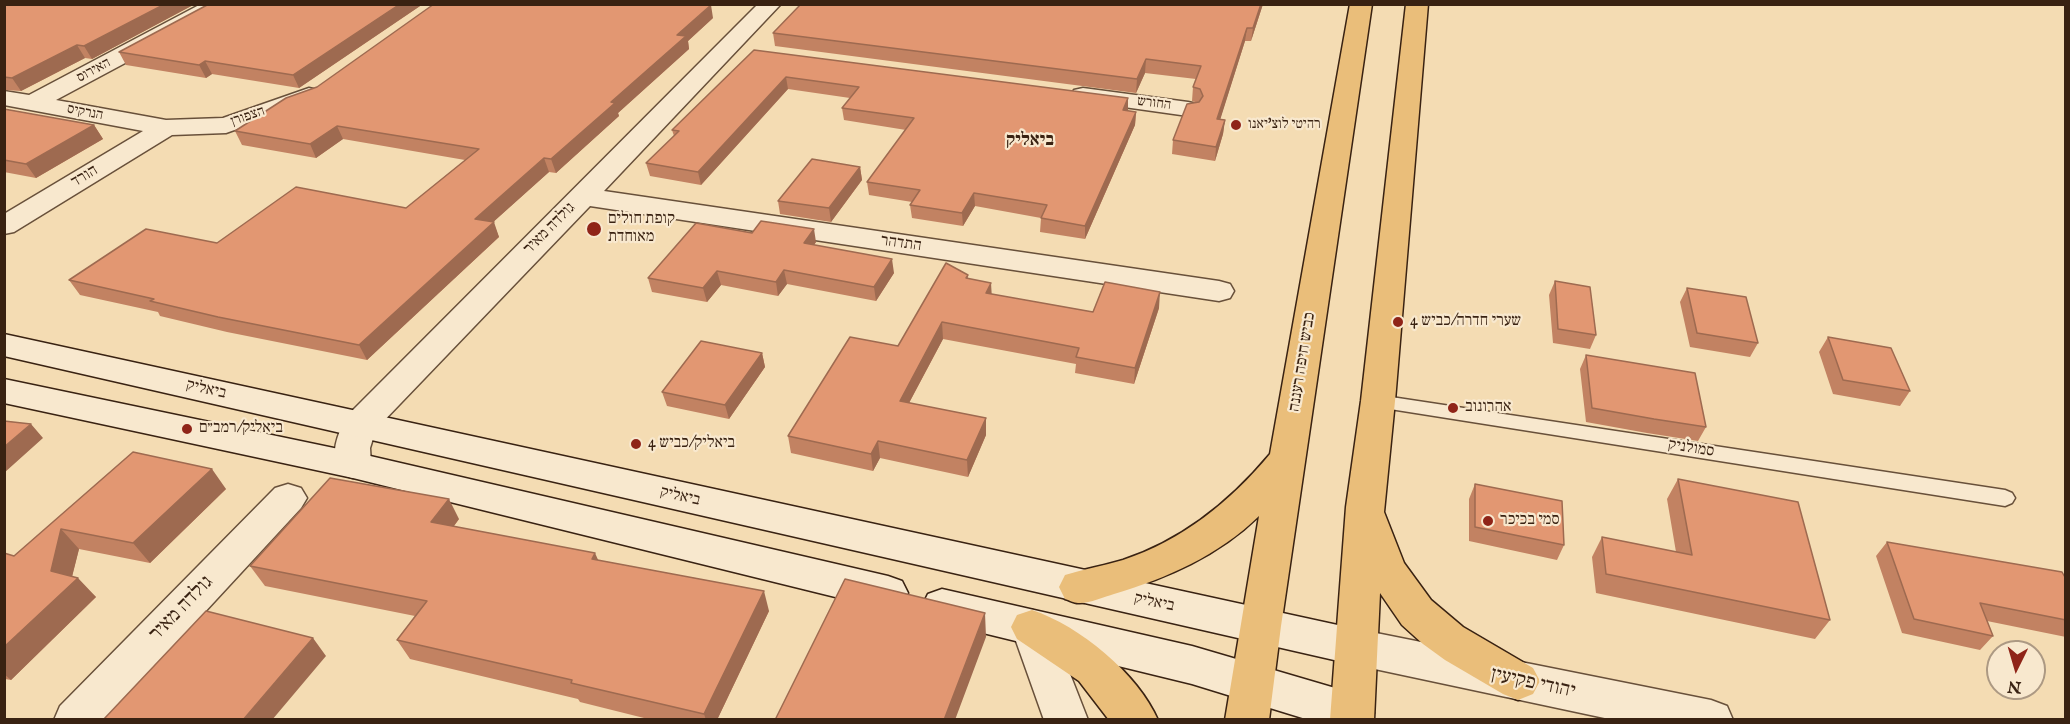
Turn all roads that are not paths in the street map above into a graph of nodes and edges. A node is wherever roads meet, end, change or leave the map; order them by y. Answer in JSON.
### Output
{"nodes":[{"id":1,"x":218,"y":4,"type":"edge"},
{"id":2,"x":771,"y":4,"type":"edge"},
{"id":3,"x":1361,"y":4,"type":"edge"},
{"id":4,"x":1418,"y":4,"type":"edge"},
{"id":5,"x":331,"y":81,"type":"edge"},
{"id":6,"x":1058,"y":92,"type":"edge"},
{"id":7,"x":4,"y":98,"type":"edge"},
{"id":8,"x":33,"y":103,"type":"junction"},
{"id":9,"x":1188,"y":109,"type":"edge"},
{"id":10,"x":166,"y":128,"type":"junction"},
{"id":11,"x":582,"y":196,"type":"junction"},
{"id":12,"x":4,"y":226,"type":"edge"},
{"id":13,"x":1220,"y":291,"type":"dead end"},
{"id":14,"x":4,"y":345,"type":"edge"},
{"id":15,"x":4,"y":391,"type":"edge"},
{"id":16,"x":1378,"y":401,"type":"junction"},
{"id":17,"x":360,"y":424,"type":"junction"},
{"id":18,"x":1288,"y":457,"type":"junction"},
{"id":19,"x":353,"y":465,"type":"junction"},
{"id":20,"x":288,"y":498,"type":"dead end"},
{"id":21,"x":2005,"y":498,"type":"dead end"},
{"id":22,"x":1365,"y":507,"type":"junction"},
{"id":23,"x":1079,"y":587,"type":"junction"},
{"id":24,"x":1260,"y":626,"type":"junction"},
{"id":25,"x":1032,"y":627,"type":"junction"},
{"id":26,"x":1356,"y":647,"type":"junction"},
{"id":27,"x":1518,"y":681,"type":"junction"},
{"id":28,"x":1250,"y":701,"type":"edge"},
{"id":29,"x":1359,"y":717,"type":"edge"},
{"id":30,"x":76,"y":720,"type":"edge"},
{"id":31,"x":1065,"y":720,"type":"edge"},
{"id":32,"x":1136,"y":720,"type":"edge"},
{"id":33,"x":1711,"y":720,"type":"edge"}],
"edges":[{"from":1,"to":8,"type":"street","name":"האירוס"},
{"from":2,"to":11,"type":"street","name":"גולדה מאיר"},
{"from":3,"to":18,"type":"highway","name":"כביש חיפה רעננה"},
{"from":4,"to":16,"type":"highway"},
{"from":5,"to":10,"type":"street","name":"הצפורן"},
{"from":6,"to":9,"type":"street","name":"החורש"},
{"from":7,"to":8,"type":"street","name":"הנרקיס"},
{"from":8,"to":10,"type":"street","name":"הנרקיס"},
{"from":10,"to":12,"type":"street","name":"הורד"},
{"from":11,"to":13,"type":"street","name":"התדהר"},
{"from":11,"to":17,"type":"street","name":"גולדה מאיר"},
{"from":14,"to":17,"type":"street","name":"ביאליק"},
{"from":15,"to":19,"type":"street"},
{"from":16,"to":21,"type":"lane","name":"סמולניק"},
{"from":16,"to":22,"type":"highway"},
{"from":17,"to":19,"type":"street","name":"גולדה מאיר"},
{"from":17,"to":23,"type":"street","name":"ביאליק"},
{"from":18,"to":23,"type":"highway"},
{"from":18,"to":24,"type":"highway","name":"כביש חיפה רעננה"},
{"from":19,"to":25,"type":"street"},
{"from":20,"to":30,"type":"street","name":"גולדה מאיר"},
{"from":22,"to":26,"type":"highway"},
{"from":22,"to":27,"type":"highway"},
{"from":23,"to":24,"type":"street","name":"ביאליק"},
{"from":24,"to":26,"type":"street","name":"ביאליק"},
{"from":24,"to":28,"type":"highway","name":"כביש חיפה רעננה"},
{"from":25,"to":28,"type":"street"},
{"from":25,"to":31,"type":"street"},
{"from":25,"to":32,"type":"highway"},
{"from":26,"to":27,"type":"street","name":"יהודי פקיעין"},
{"from":26,"to":29,"type":"highway"},
{"from":27,"to":33,"type":"street","name":"יהודי פקיעין"},
{"from":28,"to":29,"type":"street"}]}
